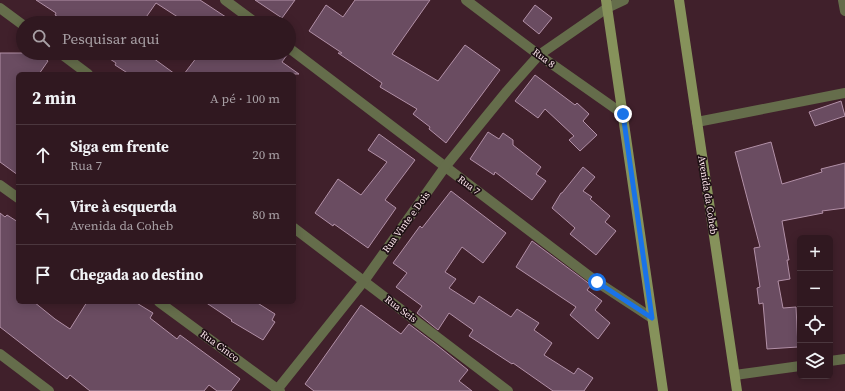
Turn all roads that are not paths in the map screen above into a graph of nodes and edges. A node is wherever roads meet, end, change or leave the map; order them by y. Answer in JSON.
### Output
{"nodes":[{"id":1,"x":225,"y":0,"type":"edge"},
{"id":2,"x":466,"y":0,"type":"edge"},
{"id":3,"x":624,"y":0,"type":"edge"},
{"id":4,"x":679,"y":0,"type":"edge"},
{"id":5,"x":843,"y":0,"type":"edge"},
{"id":6,"x":607,"y":4,"type":"edge"},
{"id":7,"x":0,"y":8,"type":"edge"},
{"id":8,"x":845,"y":11,"type":"edge"},
{"id":9,"x":247,"y":16,"type":"edge"},
{"id":10,"x":16,"y":20,"type":"edge"},
{"id":11,"x":296,"y":53,"type":"edge"},
{"id":12,"x":539,"y":55,"type":"junction"},
{"id":13,"x":69,"y":60,"type":"edge"},
{"id":14,"x":85,"y":72,"type":"edge"},
{"id":15,"x":845,"y":93,"type":"edge"},
{"id":16,"x":623,"y":114,"type":"junction"},
{"id":17,"x":697,"y":122,"type":"junction"},
{"id":18,"x":445,"y":167,"type":"junction"},
{"id":19,"x":0,"y":185,"type":"edge"},
{"id":20,"x":16,"y":197,"type":"edge"},
{"id":21,"x":296,"y":230,"type":"edge"},
{"id":22,"x":364,"y":281,"type":"junction"},
{"id":23,"x":162,"y":304,"type":"edge"},
{"id":24,"x":652,"y":318,"type":"junction"},
{"id":25,"x":0,"y":354,"type":"edge"},
{"id":26,"x":845,"y":359,"type":"edge"},
{"id":27,"x":833,"y":361,"type":"edge"},
{"id":28,"x":797,"y":366,"type":"edge"},
{"id":29,"x":735,"y":375,"type":"junction"},
{"id":30,"x":278,"y":390,"type":"edge"},
{"id":31,"x":49,"y":391,"type":"edge"},
{"id":32,"x":508,"y":391,"type":"edge"},
{"id":33,"x":663,"y":391,"type":"edge"},
{"id":34,"x":737,"y":391,"type":"edge"}],
"edges":[{"from":1,"to":9,"type":"street"},
{"from":2,"to":12,"type":"street","name":"Rua 8"},
{"from":3,"to":6,"type":"street","name":"Rua Vinte e Dois"},
{"from":4,"to":17,"type":"main road","name":"Avenida da Coheb"},
{"from":5,"to":8,"type":"street"},
{"from":6,"to":12,"type":"street","name":"Rua Vinte e Dois"},
{"from":6,"to":16,"type":"main road"},
{"from":7,"to":10,"type":"street"},
{"from":11,"to":18,"type":"street","name":"Rua 7"},
{"from":12,"to":16,"type":"street","name":"Rua 8"},
{"from":12,"to":18,"type":"street","name":"Rua Vinte e Dois"},
{"from":13,"to":14,"type":"street"},
{"from":15,"to":17,"type":"street"},
{"from":16,"to":24,"type":"main road"},
{"from":17,"to":29,"type":"main road","name":"Avenida da Coheb"},
{"from":18,"to":22,"type":"street","name":"Rua Vinte e Dois"},
{"from":18,"to":24,"type":"street","name":"Rua 7"},
{"from":19,"to":20,"type":"street"},
{"from":21,"to":22,"type":"street","name":"Rua Seis"},
{"from":22,"to":30,"type":"street","name":"Rua Vinte e Dois"},
{"from":22,"to":32,"type":"street","name":"Rua Seis"},
{"from":23,"to":30,"type":"street","name":"Rua Cinco"},
{"from":24,"to":33,"type":"main road"},
{"from":25,"to":31,"type":"street"},
{"from":26,"to":27,"type":"street"},
{"from":28,"to":29,"type":"street"},
{"from":29,"to":34,"type":"main road","name":"Avenida da Coheb"}]}
